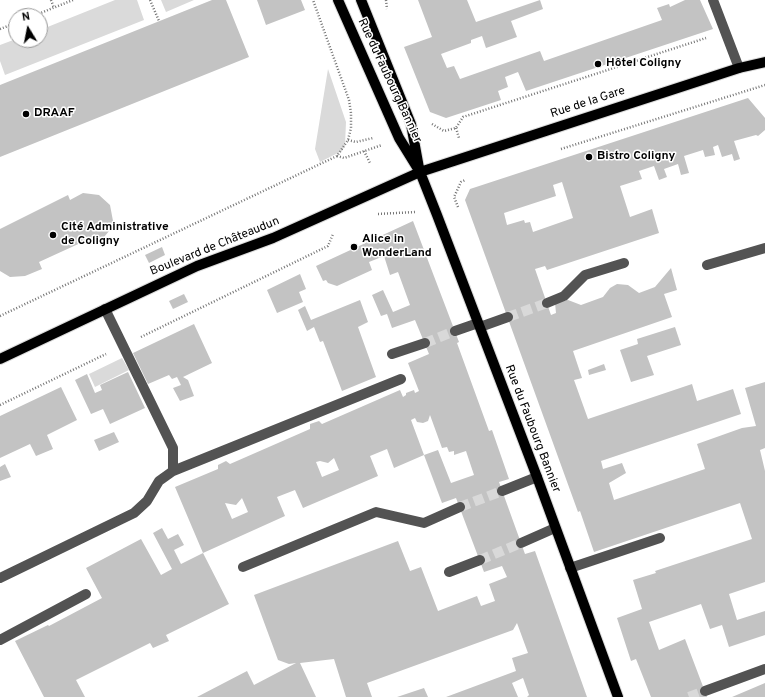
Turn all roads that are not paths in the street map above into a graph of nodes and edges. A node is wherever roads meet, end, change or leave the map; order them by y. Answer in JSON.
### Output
{"nodes":[{"id":1,"x":338,"y":0,"type":"edge"},
{"id":2,"x":360,"y":0,"type":"edge"},
{"id":3,"x":713,"y":0,"type":"edge"},
{"id":4,"x":765,"y":62,"type":"edge"},
{"id":5,"x":739,"y":68,"type":"junction"},
{"id":6,"x":420,"y":172,"type":"junction"},
{"id":7,"x":765,"y":248,"type":"edge"},
{"id":8,"x":624,"y":263,"type":"dead end"},
{"id":9,"x":707,"y":265,"type":"dead end"},
{"id":10,"x":547,"y":303,"type":"tunnel mouth"},
{"id":11,"x":105,"y":309,"type":"junction"},
{"id":12,"x":508,"y":317,"type":"tunnel mouth"},
{"id":13,"x":479,"y":325,"type":"junction"},
{"id":14,"x":455,"y":331,"type":"tunnel mouth"},
{"id":15,"x":425,"y":343,"type":"tunnel mouth"},
{"id":16,"x":392,"y":354,"type":"dead end"},
{"id":17,"x":0,"y":359,"type":"edge"},
{"id":18,"x":401,"y":379,"type":"dead end"},
{"id":19,"x":173,"y":471,"type":"junction"},
{"id":20,"x":537,"y":477,"type":"junction"},
{"id":21,"x":502,"y":491,"type":"tunnel mouth"},
{"id":22,"x":460,"y":507,"type":"tunnel mouth"},
{"id":23,"x":555,"y":528,"type":"junction"},
{"id":24,"x":660,"y":538,"type":"dead end"},
{"id":25,"x":521,"y":543,"type":"tunnel mouth"},
{"id":26,"x":480,"y":560,"type":"tunnel mouth"},
{"id":27,"x":243,"y":567,"type":"dead end"},
{"id":28,"x":570,"y":568,"type":"junction"},
{"id":29,"x":449,"y":572,"type":"dead end"},
{"id":30,"x":0,"y":578,"type":"edge"},
{"id":31,"x":86,"y":594,"type":"dead end"},
{"id":32,"x":0,"y":640,"type":"edge"},
{"id":33,"x":765,"y":669,"type":"edge"},
{"id":34,"x":705,"y":691,"type":"tunnel mouth"},
{"id":35,"x":618,"y":697,"type":"edge"}],
"edges":[{"from":1,"to":6,"type":"main road","name":"Rue du Faubourg Bannier"},
{"from":2,"to":6,"type":"main road","name":"Rue du Faubourg Bannier"},
{"from":3,"to":5,"type":"lane"},
{"from":4,"to":5,"type":"main road","name":"Rue de la Gare"},
{"from":5,"to":6,"type":"main road","name":"Rue de la Gare"},
{"from":6,"to":11,"type":"main road","name":"Boulevard de Châteaudun"},
{"from":6,"to":13,"type":"main road","name":"Rue du Faubourg Bannier"},
{"from":7,"to":9,"type":"lane"},
{"from":8,"to":10,"type":"lane"},
{"from":11,"to":17,"type":"main road","name":"Boulevard de Châteaudun"},
{"from":11,"to":19,"type":"lane"},
{"from":12,"to":13,"type":"lane"},
{"from":13,"to":14,"type":"lane"},
{"from":13,"to":20,"type":"main road","name":"Rue du Faubourg Bannier"},
{"from":15,"to":16,"type":"lane"},
{"from":18,"to":19,"type":"lane"},
{"from":19,"to":30,"type":"lane"},
{"from":20,"to":21,"type":"lane"},
{"from":20,"to":23,"type":"main road","name":"Rue du Faubourg Bannier"},
{"from":22,"to":27,"type":"lane"},
{"from":23,"to":25,"type":"lane"},
{"from":23,"to":28,"type":"main road","name":"Rue du Faubourg Bannier"},
{"from":24,"to":28,"type":"lane"},
{"from":26,"to":29,"type":"lane"},
{"from":28,"to":35,"type":"main road","name":"Rue du Faubourg Bannier"},
{"from":31,"to":32,"type":"lane"},
{"from":33,"to":34,"type":"lane"}]}
